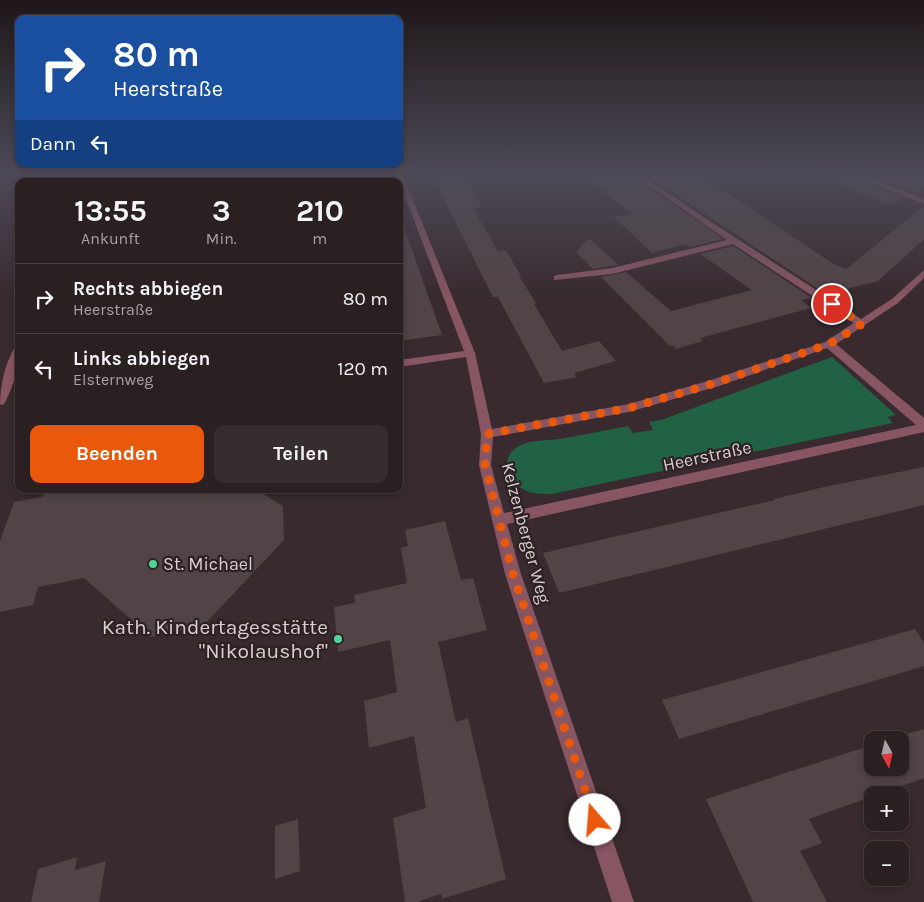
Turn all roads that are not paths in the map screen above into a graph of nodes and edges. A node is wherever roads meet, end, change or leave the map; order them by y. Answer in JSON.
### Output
{"nodes":[{"id":1,"x":416,"y":215,"type":"edge"},
{"id":2,"x":696,"y":215,"type":"edge"},
{"id":3,"x":733,"y":240,"type":"junction"},
{"id":4,"x":924,"y":273,"type":"edge"},
{"id":5,"x":558,"y":278,"type":"dead end"},
{"id":6,"x":862,"y":324,"type":"junction"},
{"id":7,"x":829,"y":344,"type":"junction"},
{"id":8,"x":470,"y":353,"type":"junction"},
{"id":9,"x":15,"y":355,"type":"edge"},
{"id":10,"x":403,"y":363,"type":"edge"},
{"id":11,"x":8,"y":384,"type":"junction"},
{"id":12,"x":15,"y":388,"type":"edge"},
{"id":13,"x":0,"y":401,"type":"edge"},
{"id":14,"x":924,"y":427,"type":"edge"},
{"id":15,"x":487,"y":434,"type":"junction"},
{"id":16,"x":498,"y":520,"type":"junction"},
{"id":17,"x":623,"y":902,"type":"edge"}],
"edges":[{"from":1,"to":8,"type":"street","name":"Kelzenberger Weg"},
{"from":2,"to":3,"type":"street"},
{"from":3,"to":5,"type":"street"},
{"from":3,"to":6,"type":"street"},
{"from":4,"to":6,"type":"street"},
{"from":6,"to":7,"type":"street"},
{"from":7,"to":14,"type":"street","name":"Heerstraße"},
{"from":7,"to":15,"type":"street"},
{"from":8,"to":10,"type":"street"},
{"from":8,"to":15,"type":"street","name":"Kelzenberger Weg"},
{"from":9,"to":11,"type":"street"},
{"from":11,"to":12,"type":"street"},
{"from":11,"to":13,"type":"street"},
{"from":14,"to":16,"type":"street","name":"Heerstraße"},
{"from":15,"to":16,"type":"street","name":"Kelzenberger Weg"},
{"from":16,"to":17,"type":"street","name":"Kelzenberger Weg"}]}
